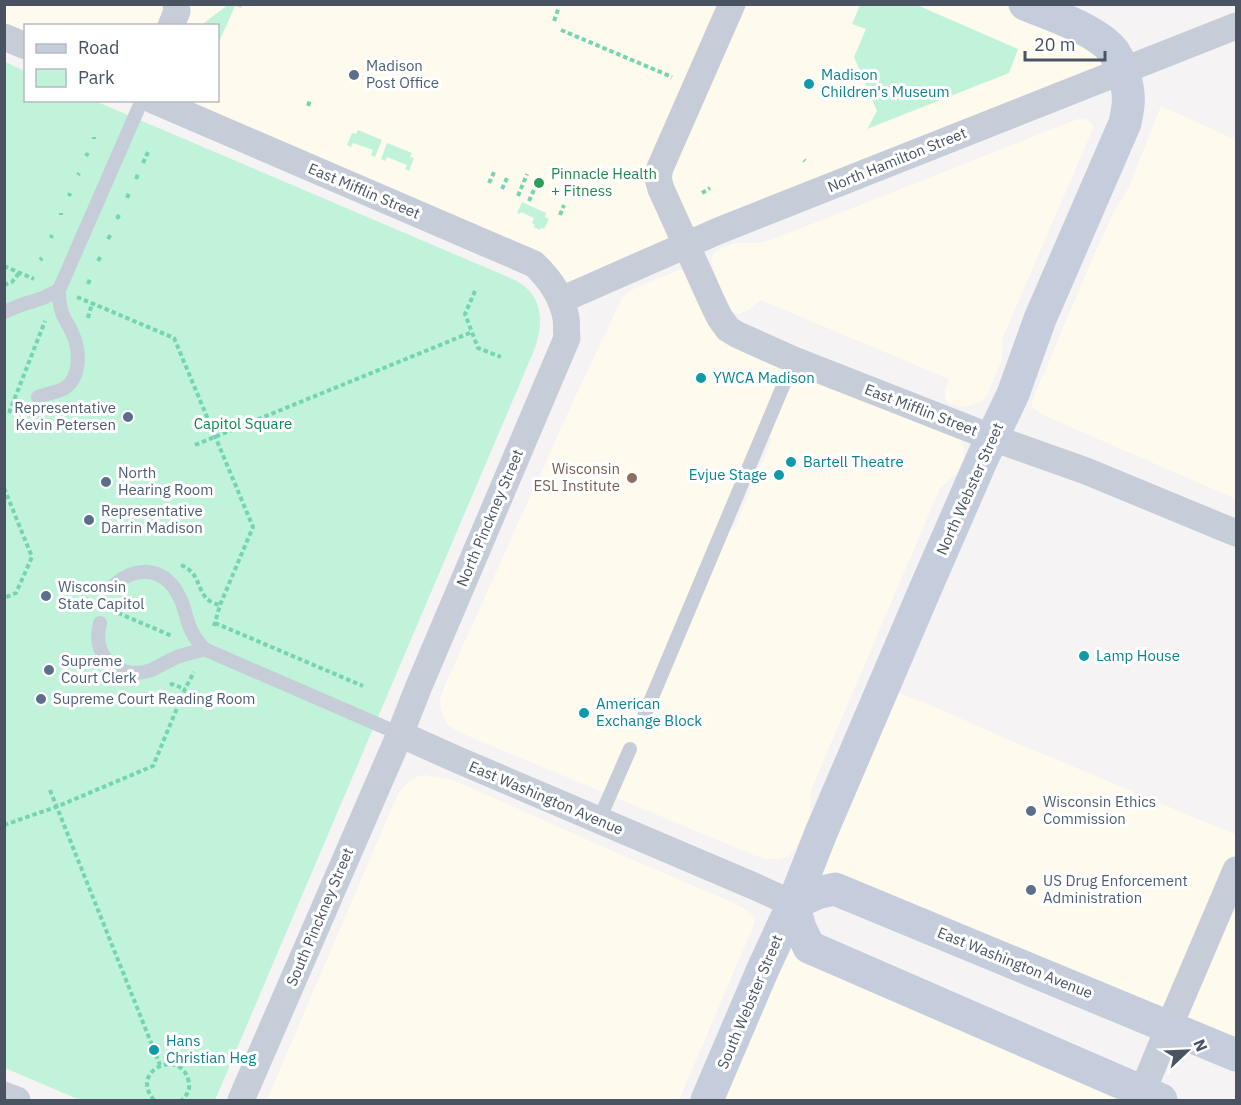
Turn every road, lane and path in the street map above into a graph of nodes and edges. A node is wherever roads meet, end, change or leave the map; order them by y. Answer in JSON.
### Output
{"nodes":[{"id":1,"x":732,"y":4,"type":"edge"},
{"id":2,"x":1026,"y":4,"type":"edge"},
{"id":3,"x":559,"y":7,"type":"dead end"},
{"id":4,"x":554,"y":21,"type":"dead end"},
{"id":5,"x":1236,"y":26,"type":"edge"},
{"id":6,"x":561,"y":30,"type":"dead end"},
{"id":7,"x":4,"y":37,"type":"edge"},
{"id":8,"x":24,"y":45,"type":"edge"},
{"id":9,"x":1123,"y":70,"type":"junction"},
{"id":10,"x":675,"y":78,"type":"dead end"},
{"id":11,"x":310,"y":100,"type":"dead end"},
{"id":12,"x":141,"y":102,"type":"edge"},
{"id":13,"x":158,"y":102,"type":"edge"},
{"id":14,"x":308,"y":106,"type":"dead end"},
{"id":15,"x":148,"y":152,"type":"dead end"},
{"id":16,"x":143,"y":164,"type":"dead end"},
{"id":17,"x":495,"y":170,"type":"dead end"},
{"id":18,"x":528,"y":174,"type":"dead end"},
{"id":19,"x":508,"y":176,"type":"dead end"},
{"id":20,"x":489,"y":183,"type":"dead end"},
{"id":21,"x":536,"y":185,"type":"dead end"},
{"id":22,"x":502,"y":189,"type":"dead end"},
{"id":23,"x":710,"y":189,"type":"dead end"},
{"id":24,"x":702,"y":193,"type":"dead end"},
{"id":25,"x":518,"y":196,"type":"dead end"},
{"id":26,"x":529,"y":201,"type":"dead end"},
{"id":27,"x":564,"y":205,"type":"dead end"},
{"id":28,"x":120,"y":213,"type":"dead end"},
{"id":29,"x":560,"y":215,"type":"dead end"},
{"id":30,"x":117,"y":219,"type":"dead end"},
{"id":31,"x":686,"y":245,"type":"junction"},
{"id":32,"x":101,"y":256,"type":"dead end"},
{"id":33,"x":98,"y":261,"type":"dead end"},
{"id":34,"x":4,"y":266,"type":"edge"},
{"id":35,"x":19,"y":273,"type":"junction"},
{"id":36,"x":4,"y":285,"type":"edge"},
{"id":37,"x":59,"y":290,"type":"junction"},
{"id":38,"x":475,"y":291,"type":"dead end"},
{"id":39,"x":561,"y":300,"type":"junction"},
{"id":40,"x":4,"y":312,"type":"edge"},
{"id":41,"x":41,"y":329,"type":"dead end"},
{"id":42,"x":472,"y":332,"type":"junction"},
{"id":43,"x":501,"y":357,"type":"dead end"},
{"id":44,"x":794,"y":360,"type":"junction"},
{"id":45,"x":25,"y":371,"type":"dead end"},
{"id":46,"x":38,"y":397,"type":"dead end"},
{"id":47,"x":215,"y":437,"type":"junction"},
{"id":48,"x":993,"y":438,"type":"junction"},
{"id":49,"x":195,"y":445,"type":"dead end"},
{"id":50,"x":4,"y":488,"type":"edge"},
{"id":51,"x":1236,"y":533,"type":"edge"},
{"id":52,"x":114,"y":585,"type":"dead end"},
{"id":53,"x":4,"y":598,"type":"edge"},
{"id":54,"x":118,"y":613,"type":"dead end"},
{"id":55,"x":100,"y":622,"type":"dead end"},
{"id":56,"x":159,"y":630,"type":"dead end"},
{"id":57,"x":204,"y":650,"type":"junction"},
{"id":58,"x":197,"y":666,"type":"dead end"},
{"id":59,"x":363,"y":686,"type":"dead end"},
{"id":60,"x":642,"y":721,"type":"dead end"},
{"id":61,"x":400,"y":734,"type":"junction"},
{"id":62,"x":630,"y":749,"type":"dead end"},
{"id":63,"x":50,"y":790,"type":"dead end"},
{"id":64,"x":56,"y":807,"type":"junction"},
{"id":65,"x":599,"y":820,"type":"junction"},
{"id":66,"x":4,"y":825,"type":"edge"},
{"id":67,"x":1236,"y":870,"type":"edge"},
{"id":68,"x":793,"y":904,"type":"junction"},
{"id":69,"x":1169,"y":1027,"type":"junction"},
{"id":70,"x":1236,"y":1055,"type":"edge"},
{"id":71,"x":160,"y":1065,"type":"junction"},
{"id":72,"x":4,"y":1095,"type":"edge"},
{"id":73,"x":1147,"y":1098,"type":"edge"},
{"id":74,"x":17,"y":1101,"type":"edge"},
{"id":75,"x":154,"y":1101,"type":"edge"},
{"id":76,"x":182,"y":1101,"type":"edge"},
{"id":77,"x":241,"y":1101,"type":"edge"},
{"id":78,"x":708,"y":1101,"type":"edge"}],
"edges":[{"from":1,"to":31,"type":"street"},
{"from":2,"to":9,"type":"street"},
{"from":3,"to":4,"type":"path"},
{"from":5,"to":9,"type":"street","name":"North Hamilton Street"},
{"from":6,"to":10,"type":"path"},
{"from":7,"to":8,"type":"street"},
{"from":9,"to":31,"type":"street","name":"North Hamilton Street"},
{"from":9,"to":48,"type":"street","name":"North Webster Street"},
{"from":11,"to":14,"type":"path"},
{"from":12,"to":37,"type":"lane"},
{"from":13,"to":39,"type":"street","name":"East Mifflin Street"},
{"from":15,"to":16,"type":"path"},
{"from":17,"to":20,"type":"path"},
{"from":18,"to":25,"type":"path"},
{"from":19,"to":22,"type":"path"},
{"from":21,"to":26,"type":"path"},
{"from":23,"to":24,"type":"path"},
{"from":27,"to":29,"type":"path"},
{"from":28,"to":30,"type":"path"},
{"from":31,"to":39,"type":"street","name":"North Hamilton Street"},
{"from":31,"to":44,"type":"street","name":"East Mifflin Street"},
{"from":32,"to":33,"type":"path"},
{"from":34,"to":35,"type":"path"},
{"from":35,"to":36,"type":"path"},
{"from":35,"to":37,"type":"path"},
{"from":37,"to":40,"type":"lane"},
{"from":37,"to":46,"type":"lane"},
{"from":37,"to":47,"type":"path"},
{"from":38,"to":42,"type":"path"},
{"from":39,"to":61,"type":"street","name":"North Pinckney Street"},
{"from":41,"to":45,"type":"path"},
{"from":42,"to":43,"type":"path"},
{"from":42,"to":47,"type":"path"},
{"from":44,"to":48,"type":"street","name":"East Mifflin Street"},
{"from":44,"to":60,"type":"lane"},
{"from":47,"to":49,"type":"path"},
{"from":47,"to":59,"type":"path"},
{"from":48,"to":51,"type":"street","name":"East Mifflin Street"},
{"from":48,"to":68,"type":"street","name":"North Webster Street"},
{"from":50,"to":53,"type":"path"},
{"from":52,"to":57,"type":"lane"},
{"from":54,"to":56,"type":"path"},
{"from":55,"to":57,"type":"lane"},
{"from":57,"to":61,"type":"lane"},
{"from":58,"to":64,"type":"path"},
{"from":61,"to":65,"type":"street","name":"East Washington Avenue"},
{"from":61,"to":77,"type":"street","name":"South Pinckney Street"},
{"from":62,"to":65,"type":"lane"},
{"from":63,"to":64,"type":"path"},
{"from":64,"to":66,"type":"path"},
{"from":64,"to":71,"type":"path"},
{"from":65,"to":68,"type":"street","name":"East Washington Avenue"},
{"from":67,"to":69,"type":"street"},
{"from":68,"to":69,"type":"street","name":"East Washington Avenue"},
{"from":68,"to":73,"type":"street"},
{"from":68,"to":78,"type":"street","name":"South Webster Street"},
{"from":69,"to":70,"type":"street","name":"East Washington Avenue"},
{"from":69,"to":73,"type":"street"},
{"from":71,"to":75,"type":"path"},
{"from":71,"to":76,"type":"path"},
{"from":72,"to":74,"type":"street"}]}
